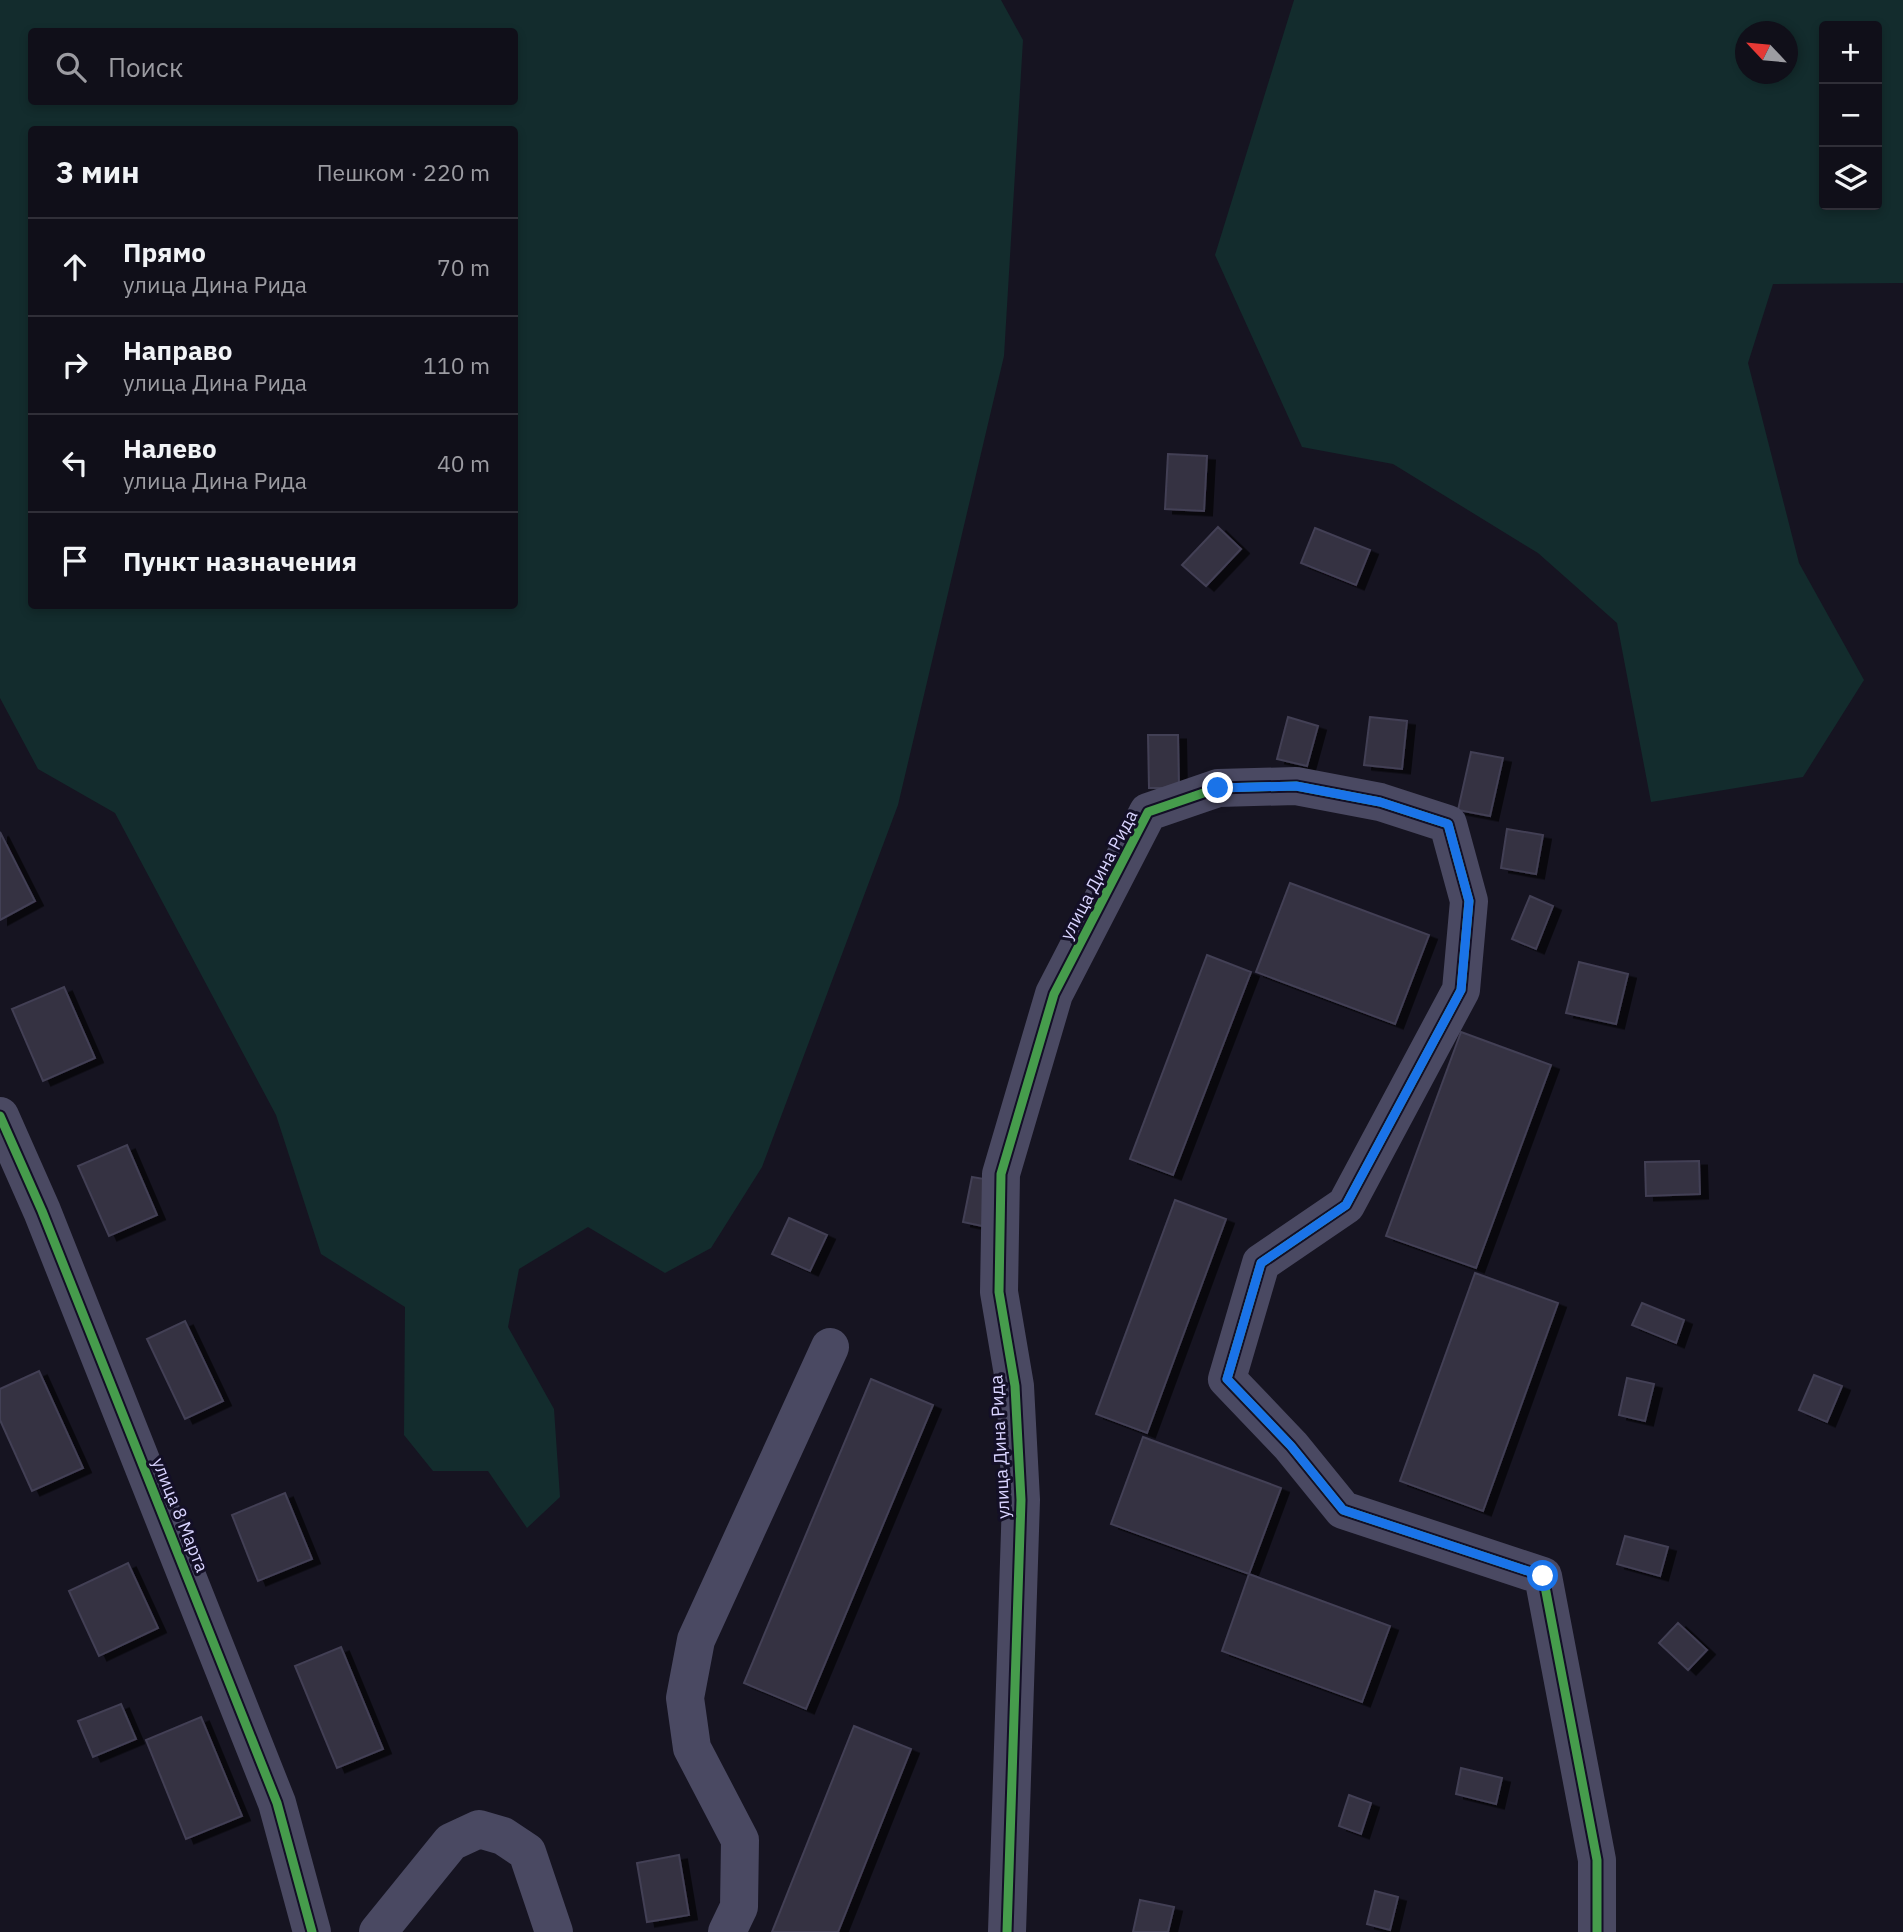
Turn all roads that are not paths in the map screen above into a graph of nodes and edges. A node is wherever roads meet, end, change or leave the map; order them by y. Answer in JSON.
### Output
{"nodes":[{"id":1,"x":0,"y":1116,"type":"edge"},
{"id":2,"x":830,"y":1347,"type":"dead end"},
{"id":3,"x":312,"y":1932,"type":"edge"},
{"id":4,"x":378,"y":1932,"type":"edge"},
{"id":5,"x":554,"y":1932,"type":"edge"},
{"id":6,"x":727,"y":1932,"type":"edge"},
{"id":7,"x":1007,"y":1932,"type":"edge"},
{"id":8,"x":1597,"y":1932,"type":"edge"}],
"edges":[{"from":1,"to":3,"type":"street","name":"улица 8 Марта"},
{"from":2,"to":6,"type":"street"},
{"from":4,"to":5,"type":"street"},
{"from":7,"to":8,"type":"street","name":"улица Дина Рида"}]}
